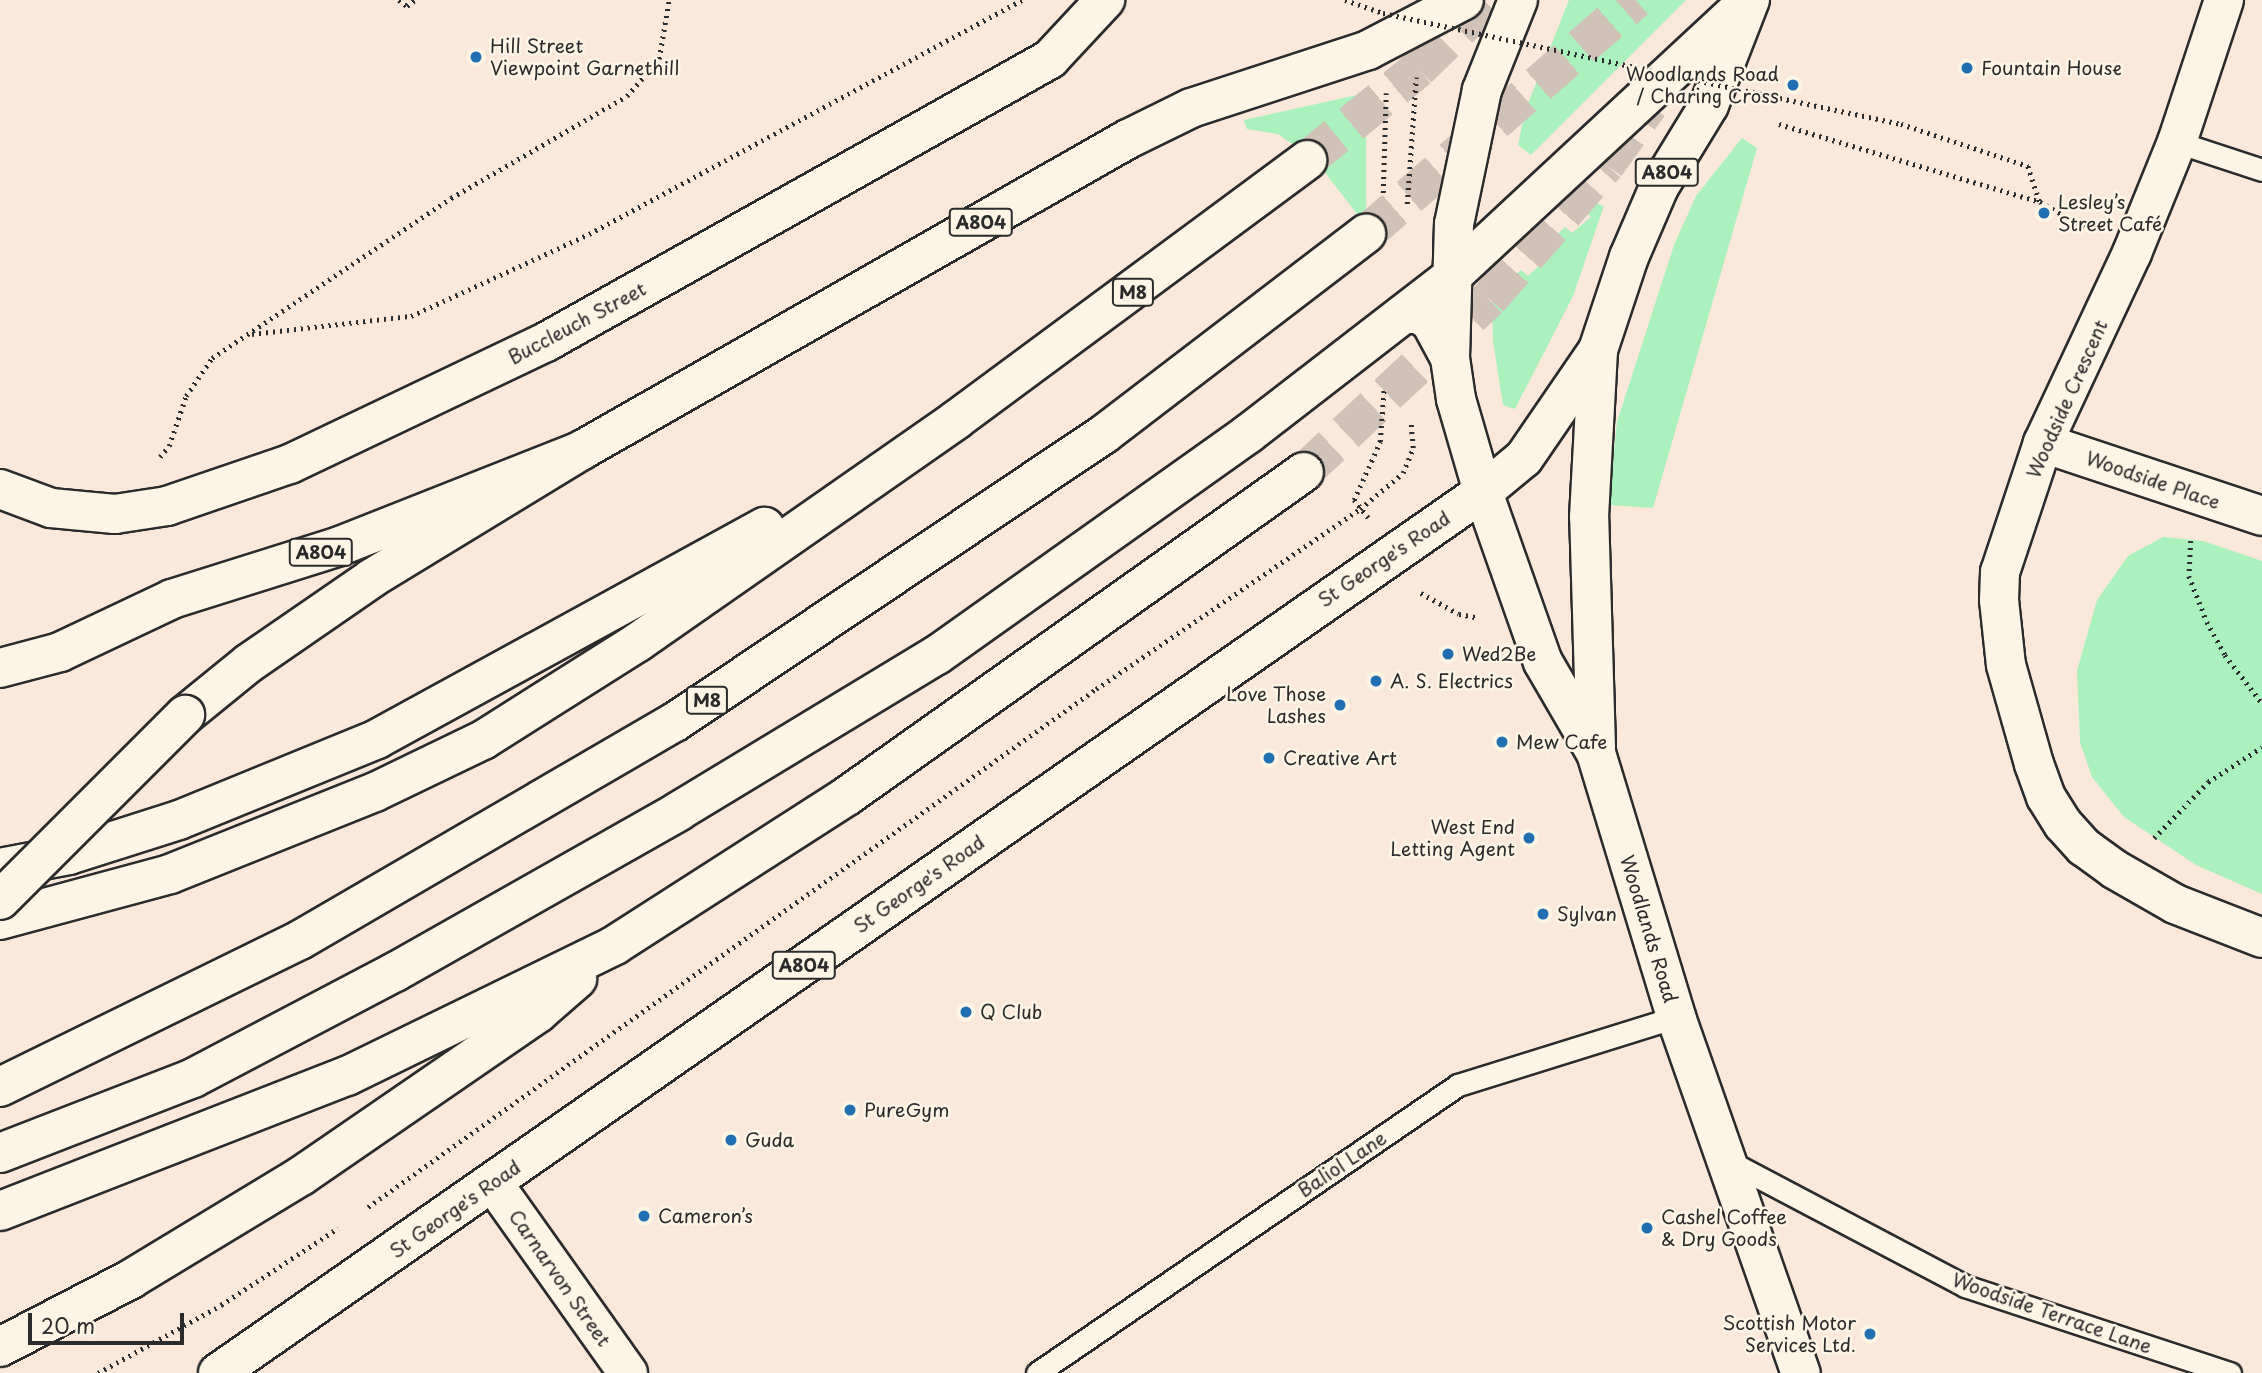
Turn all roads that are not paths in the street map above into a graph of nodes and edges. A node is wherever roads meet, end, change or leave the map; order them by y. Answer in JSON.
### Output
{"nodes":[{"id":1,"x":1105,"y":0,"type":"edge"},
{"id":2,"x":1464,"y":0,"type":"edge"},
{"id":3,"x":1518,"y":0,"type":"edge"},
{"id":4,"x":1749,"y":0,"type":"edge"},
{"id":5,"x":2224,"y":0,"type":"edge"},
{"id":6,"x":2177,"y":142,"type":"junction"},
{"id":7,"x":1307,"y":160,"type":"tunnel mouth"},
{"id":8,"x":2262,"y":170,"type":"edge"},
{"id":9,"x":1366,"y":234,"type":"tunnel mouth"},
{"id":10,"x":1451,"y":278,"type":"junction"},
{"id":11,"x":1404,"y":314,"type":"junction"},
{"id":12,"x":1598,"y":350,"type":"junction"},
{"id":13,"x":1450,"y":358,"type":"junction"},
{"id":14,"x":956,"y":420,"type":"junction"},
{"id":15,"x":2043,"y":443,"type":"junction"},
{"id":16,"x":582,"y":450,"type":"junction"},
{"id":17,"x":1304,"y":472,"type":"tunnel mouth"},
{"id":18,"x":0,"y":489,"type":"edge"},
{"id":19,"x":1482,"y":492,"type":"junction"},
{"id":20,"x":2262,"y":516,"type":"edge"},
{"id":21,"x":0,"y":668,"type":"edge"},
{"id":22,"x":1596,"y":753,"type":"junction"},
{"id":23,"x":0,"y":868,"type":"edge"},
{"id":24,"x":0,"y":900,"type":"edge"},
{"id":25,"x":0,"y":919,"type":"edge"},
{"id":26,"x":2262,"y":938,"type":"edge"},
{"id":27,"x":615,"y":945,"type":"junction"},
{"id":28,"x":1676,"y":1017,"type":"junction"},
{"id":29,"x":0,"y":1087,"type":"edge"},
{"id":30,"x":0,"y":1153,"type":"edge"},
{"id":31,"x":1730,"y":1162,"type":"junction"},
{"id":32,"x":493,"y":1183,"type":"junction"},
{"id":33,"x":0,"y":1211,"type":"edge"},
{"id":34,"x":0,"y":1347,"type":"edge"},
{"id":35,"x":218,"y":1373,"type":"edge"},
{"id":36,"x":628,"y":1373,"type":"edge"},
{"id":37,"x":1037,"y":1373,"type":"edge"},
{"id":38,"x":1801,"y":1373,"type":"edge"},
{"id":39,"x":2230,"y":1373,"type":"edge"}],
"edges":[{"from":1,"to":18,"type":"main road","name":"Buccleuch Street"},
{"from":2,"to":16,"type":"main road","number":"A804"},
{"from":3,"to":10,"type":"main road"},
{"from":4,"to":10,"type":"main road"},
{"from":4,"to":12,"type":"main road","name":"St George's Road","number":"A804"},
{"from":5,"to":6,"type":"main road","name":"Woodside Crescent"},
{"from":6,"to":8,"type":"lane"},
{"from":6,"to":15,"type":"main road","name":"Woodside Crescent"},
{"from":7,"to":14,"type":"main road","number":"M8"},
{"from":9,"to":29,"type":"main road","number":"M8"},
{"from":10,"to":11,"type":"main road"},
{"from":10,"to":13,"type":"main road"},
{"from":11,"to":13,"type":"main road"},
{"from":11,"to":30,"type":"main road"},
{"from":12,"to":19,"type":"main road","name":"St George's Road","number":"A804"},
{"from":12,"to":22,"type":"main road","number":"A804"},
{"from":13,"to":19,"type":"main road"},
{"from":14,"to":23,"type":"main road"},
{"from":14,"to":25,"type":"main road","number":"M8"},
{"from":15,"to":20,"type":"main road","name":"Woodside Place"},
{"from":15,"to":26,"type":"main road","name":"Woodside Crescent"},
{"from":16,"to":21,"type":"main road","number":"A804"},
{"from":16,"to":24,"type":"main road","bridge":true},
{"from":17,"to":27,"type":"main road"},
{"from":19,"to":22,"type":"main road","name":"Woodlands Road"},
{"from":19,"to":32,"type":"main road","name":"St George's Road","number":"A804"},
{"from":22,"to":28,"type":"main road","name":"Woodlands Road"},
{"from":27,"to":33,"type":"main road"},
{"from":27,"to":34,"type":"main road"},
{"from":28,"to":31,"type":"main road","name":"Woodlands Road"},
{"from":28,"to":37,"type":"lane","name":"Baliol Lane"},
{"from":31,"to":38,"type":"main road","name":"Woodlands Road"},
{"from":31,"to":39,"type":"lane","name":"Woodside Terrace Lane"},
{"from":32,"to":35,"type":"main road","name":"St George's Road","number":"A804"},
{"from":32,"to":36,"type":"main road","name":"Carnarvon Street"}]}
